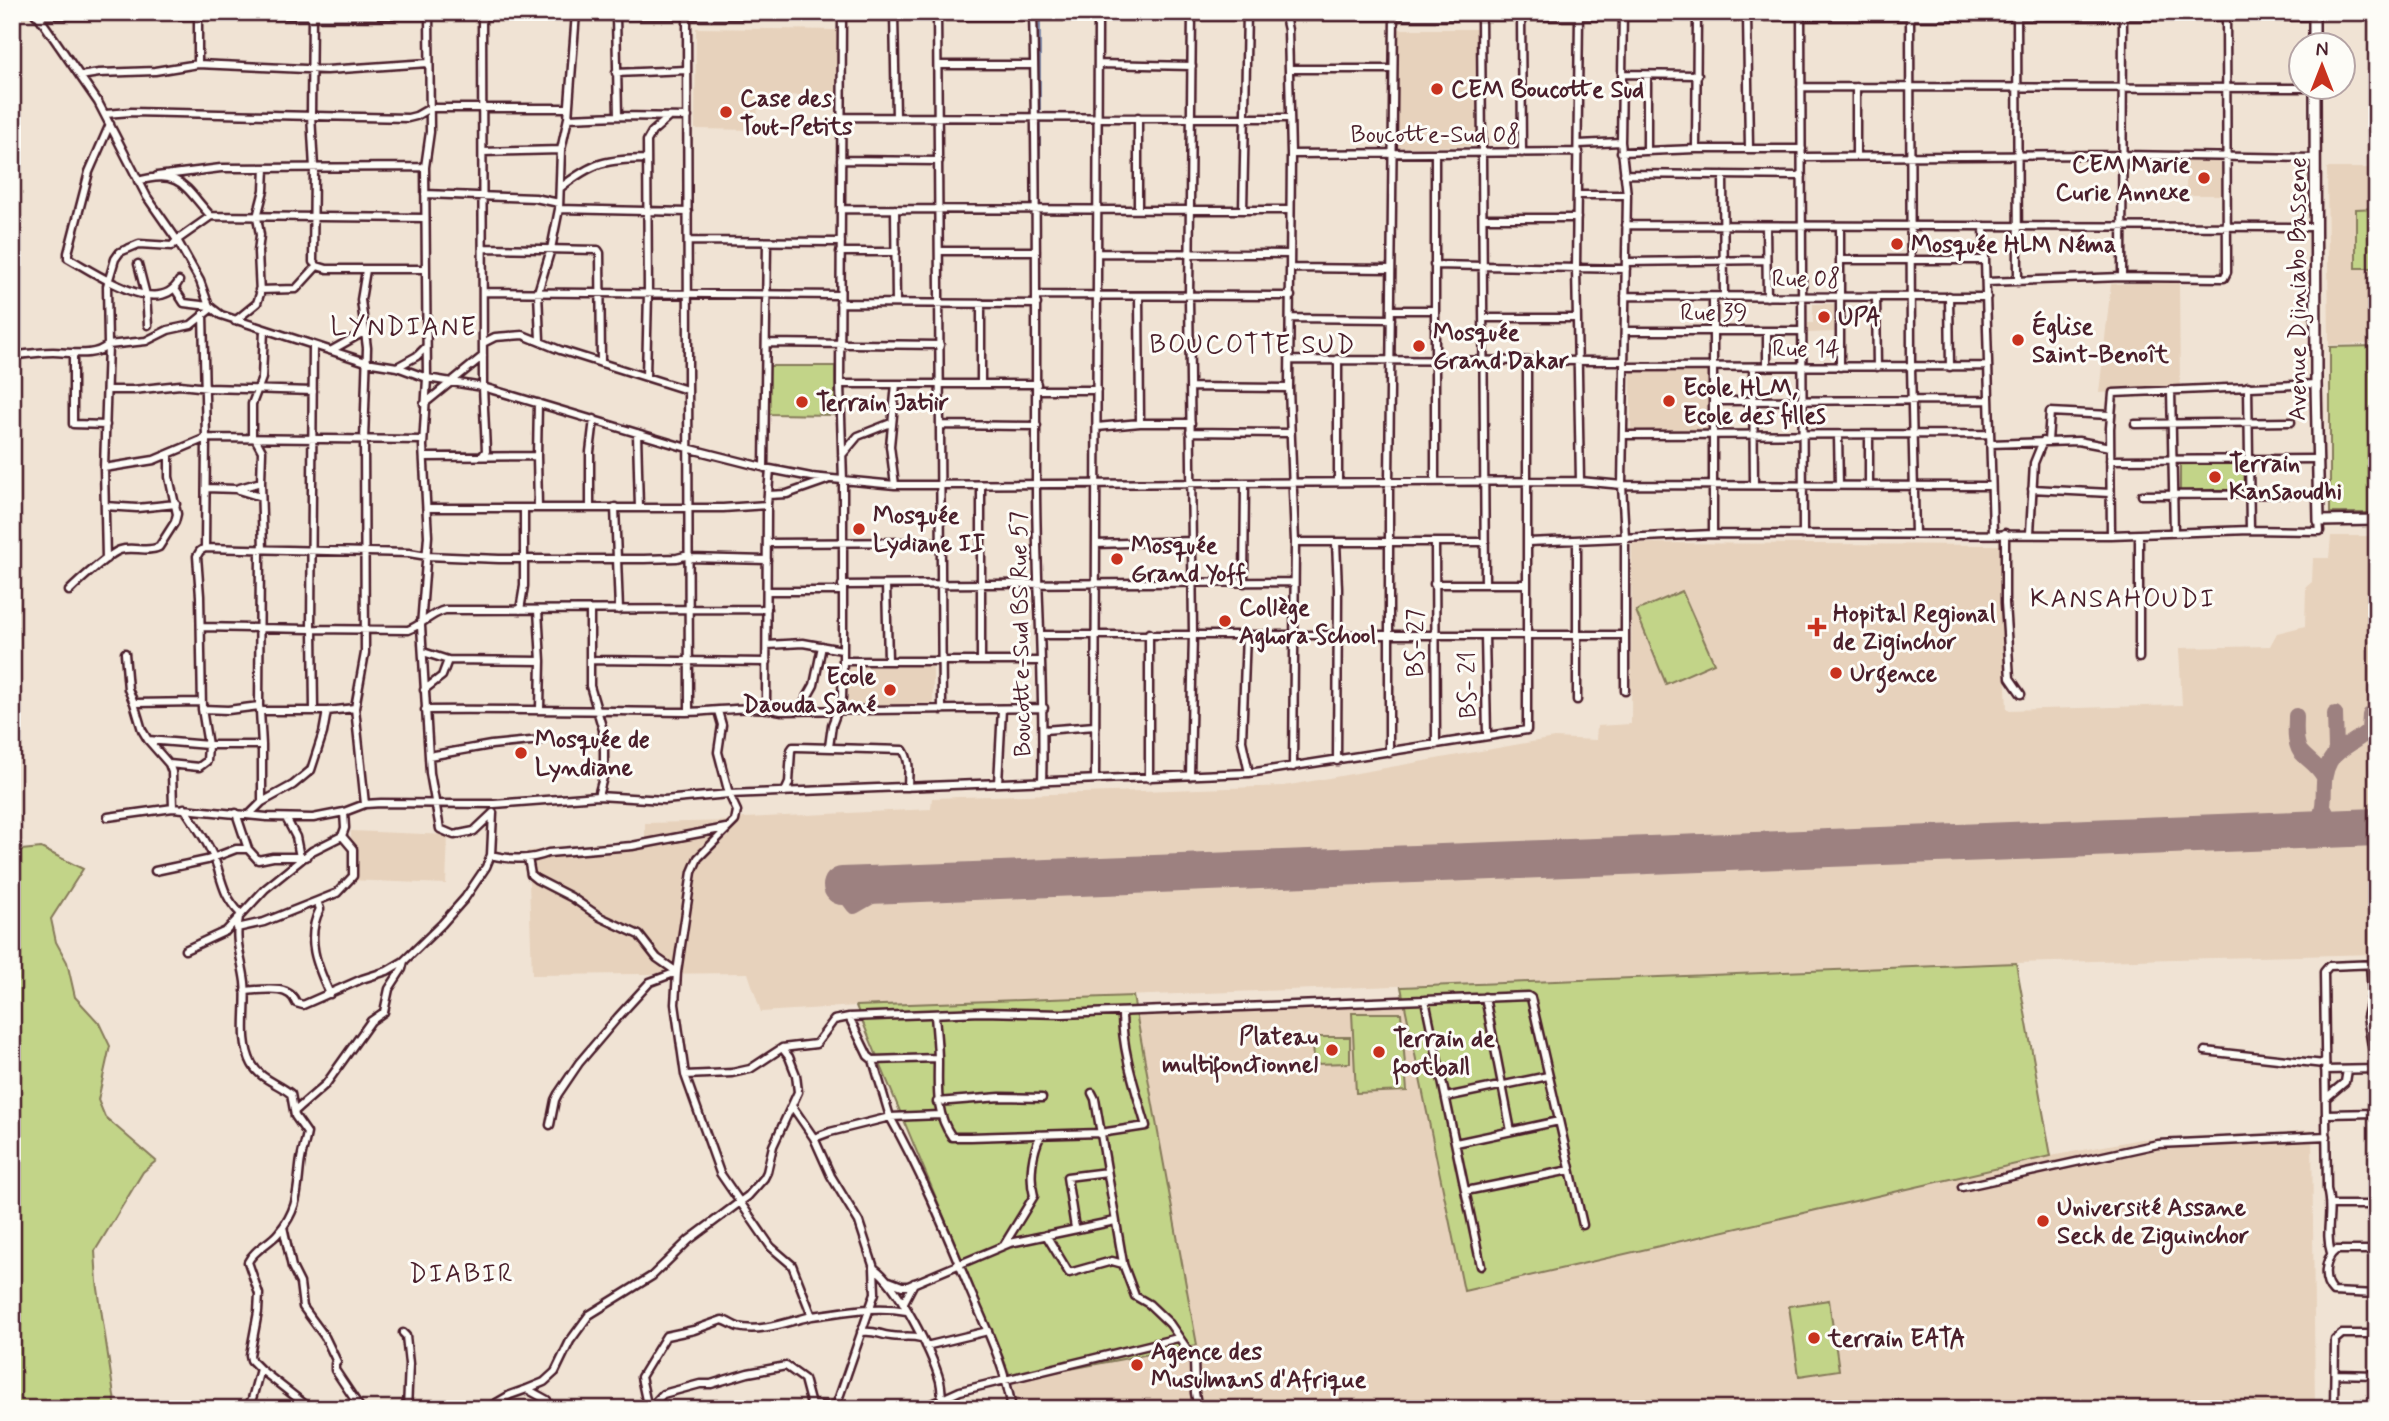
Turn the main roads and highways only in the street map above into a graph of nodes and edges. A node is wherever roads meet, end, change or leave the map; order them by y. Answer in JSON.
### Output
{"nodes":[{"id":1,"x":36,"y":13,"type":"edge"},
{"id":2,"x":152,"y":13,"type":"edge"},
{"id":3,"x":198,"y":13,"type":"edge"},
{"id":4,"x":312,"y":13,"type":"edge"},
{"id":5,"x":429,"y":13,"type":"edge"},
{"id":6,"x":482,"y":13,"type":"edge"},
{"id":7,"x":533,"y":13,"type":"edge"},
{"id":8,"x":634,"y":13,"type":"edge"},
{"id":9,"x":753,"y":13,"type":"edge"},
{"id":10,"x":842,"y":13,"type":"edge"},
{"id":11,"x":1033,"y":13,"type":"edge"},
{"id":12,"x":1192,"y":13,"type":"edge"},
{"id":13,"x":1247,"y":13,"type":"edge"},
{"id":14,"x":1338,"y":13,"type":"edge"},
{"id":15,"x":1416,"y":13,"type":"edge"},
{"id":16,"x":1521,"y":13,"type":"edge"},
{"id":17,"x":1623,"y":13,"type":"edge"},
{"id":18,"x":1664,"y":13,"type":"edge"},
{"id":19,"x":1713,"y":13,"type":"edge"},
{"id":20,"x":1801,"y":13,"type":"edge"},
{"id":21,"x":1910,"y":13,"type":"edge"},
{"id":22,"x":2017,"y":13,"type":"edge"},
{"id":23,"x":2123,"y":13,"type":"edge"},
{"id":24,"x":2226,"y":13,"type":"edge"},
{"id":25,"x":576,"y":14,"type":"edge"},
{"id":26,"x":937,"y":14,"type":"edge"},
{"id":27,"x":1289,"y":14,"type":"edge"},
{"id":28,"x":2314,"y":14,"type":"edge"},
{"id":29,"x":2315,"y":32,"type":"edge"},
{"id":30,"x":2315,"y":102,"type":"edge"},
{"id":31,"x":2377,"y":520,"type":"edge"}],
"edges":[{"from":1,"to":2,"type":"main road"},
{"from":2,"to":3,"type":"main road"},
{"from":3,"to":4,"type":"main road"},
{"from":4,"to":5,"type":"main road"},
{"from":5,"to":6,"type":"main road"},
{"from":6,"to":7,"type":"main road"},
{"from":7,"to":25,"type":"main road"},
{"from":8,"to":9,"type":"main road"},
{"from":8,"to":25,"type":"main road"},
{"from":9,"to":10,"type":"main road"},
{"from":10,"to":26,"type":"main road"},
{"from":11,"to":12,"type":"main road"},
{"from":11,"to":26,"type":"main road"},
{"from":12,"to":13,"type":"main road"},
{"from":13,"to":27,"type":"main road"},
{"from":14,"to":15,"type":"main road"},
{"from":14,"to":27,"type":"main road"},
{"from":15,"to":16,"type":"main road"},
{"from":16,"to":17,"type":"main road"},
{"from":17,"to":18,"type":"main road"},
{"from":18,"to":19,"type":"main road"},
{"from":19,"to":20,"type":"main road"},
{"from":20,"to":21,"type":"main road"},
{"from":21,"to":22,"type":"main road"},
{"from":22,"to":23,"type":"main road"},
{"from":23,"to":24,"type":"main road"},
{"from":24,"to":28,"type":"main road"},
{"from":28,"to":29,"type":"main road"},
{"from":30,"to":31,"type":"main road","name":"Avenue Djiniabo Bassene"}]}
